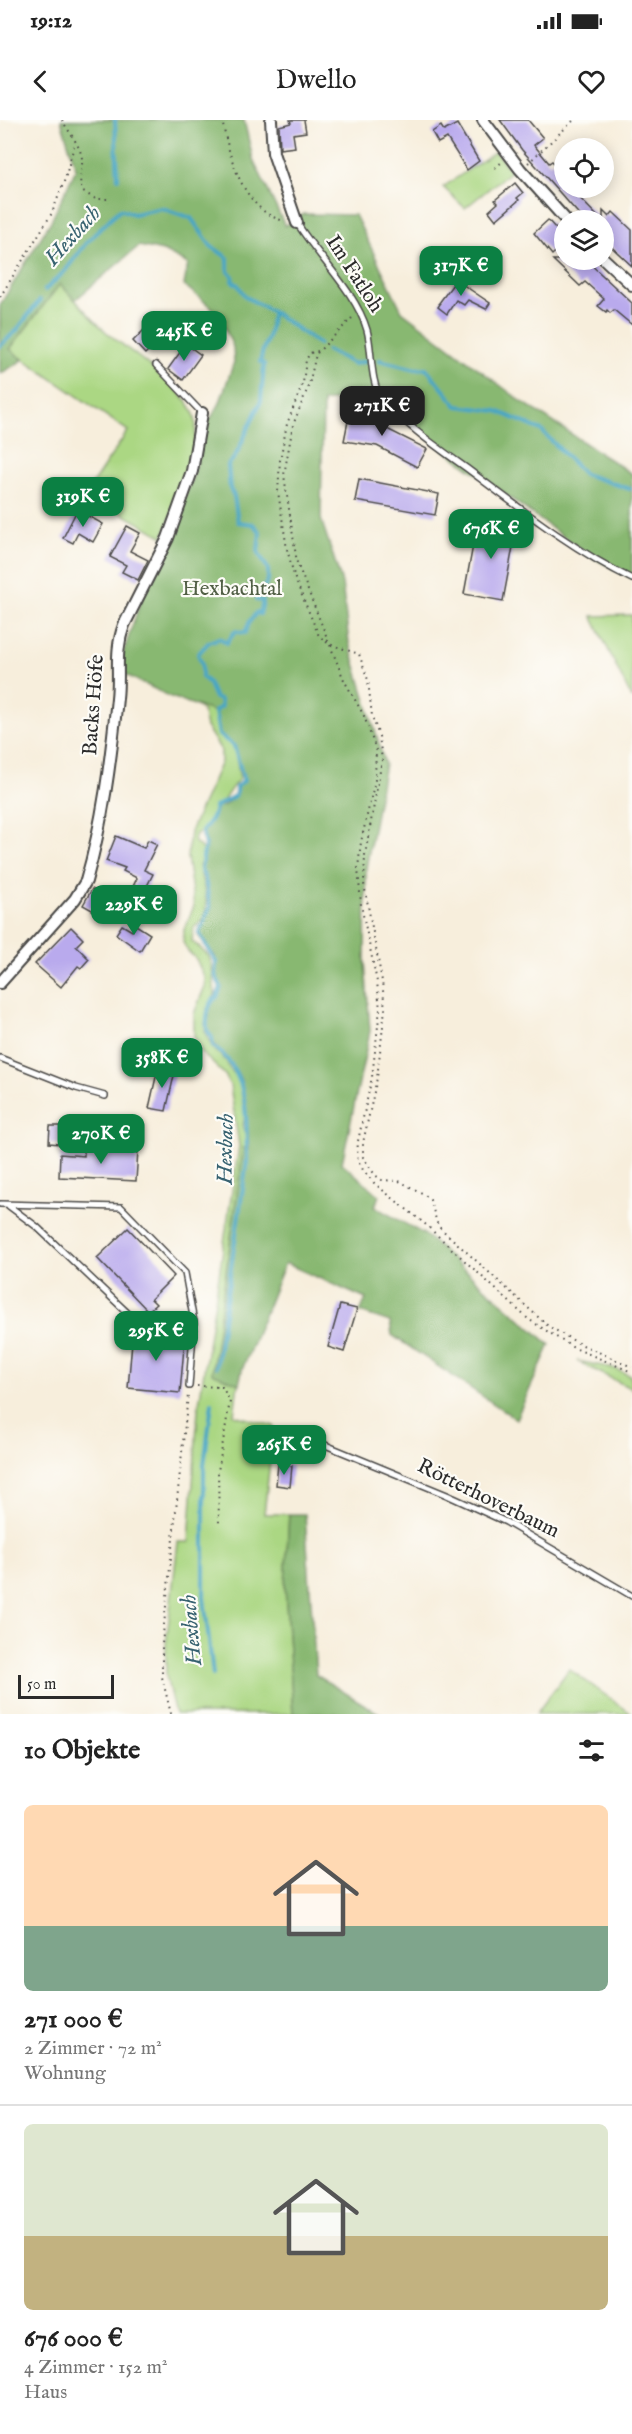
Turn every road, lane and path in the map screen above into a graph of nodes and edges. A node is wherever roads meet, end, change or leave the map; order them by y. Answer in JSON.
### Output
{"nodes":[{"id":1,"x":62,"y":120,"type":"edge"},
{"id":2,"x":222,"y":120,"type":"edge"},
{"id":3,"x":270,"y":120,"type":"edge"},
{"id":4,"x":483,"y":120,"type":"edge"},
{"id":5,"x":574,"y":120,"type":"edge"},
{"id":6,"x":75,"y":142,"type":"junction"},
{"id":7,"x":520,"y":169,"type":"junction"},
{"id":8,"x":111,"y":199,"type":"dead end"},
{"id":9,"x":557,"y":210,"type":"edge"},
{"id":10,"x":297,"y":223,"type":"junction"},
{"id":11,"x":614,"y":268,"type":"edge"},
{"id":12,"x":632,"y":285,"type":"edge"},
{"id":13,"x":0,"y":297,"type":"edge"},
{"id":14,"x":359,"y":311,"type":"junction"},
{"id":15,"x":318,"y":351,"type":"junction"},
{"id":16,"x":156,"y":365,"type":"dead end"},
{"id":17,"x":202,"y":412,"type":"joint"},
{"id":18,"x":632,"y":579,"type":"edge"},
{"id":19,"x":329,"y":644,"type":"junction"},
{"id":20,"x":0,"y":983,"type":"edge"},
{"id":21,"x":0,"y":1058,"type":"edge"},
{"id":22,"x":105,"y":1096,"type":"dead end"},
{"id":23,"x":0,"y":1204,"type":"edge"},
{"id":24,"x":8,"y":1205,"type":"junction"},
{"id":25,"x":194,"y":1322,"type":"junction"},
{"id":26,"x":632,"y":1367,"type":"edge"},
{"id":27,"x":632,"y":1372,"type":"edge"},
{"id":28,"x":189,"y":1386,"type":"junction"},
{"id":29,"x":323,"y":1444,"type":"dead end"},
{"id":30,"x":219,"y":1524,"type":"dead end"},
{"id":31,"x":632,"y":1596,"type":"edge"},
{"id":32,"x":171,"y":1714,"type":"edge"}],
"edges":[{"from":1,"to":6,"type":"path"},
{"from":2,"to":10,"type":"path"},
{"from":3,"to":10,"type":"street","name":"Im Fatloh"},
{"from":4,"to":7,"type":"street"},
{"from":5,"to":7,"type":"path"},
{"from":6,"to":8,"type":"path"},
{"from":6,"to":13,"type":"path"},
{"from":7,"to":9,"type":"street"},
{"from":10,"to":14,"type":"lane","name":"Im Fatloh"},
{"from":11,"to":12,"type":"street"},
{"from":14,"to":15,"type":"path"},
{"from":14,"to":18,"type":"lane","name":"Im Fatloh"},
{"from":15,"to":19,"type":"path"},
{"from":15,"to":19,"type":"path"},
{"from":16,"to":17,"type":"lane"},
{"from":17,"to":20,"type":"street","name":"Backs Höfe"},
{"from":19,"to":26,"type":"path"},
{"from":19,"to":27,"type":"path"},
{"from":21,"to":22,"type":"lane"},
{"from":23,"to":24,"type":"lane"},
{"from":24,"to":25,"type":"lane"},
{"from":24,"to":25,"type":"lane"},
{"from":25,"to":28,"type":"lane"},
{"from":28,"to":30,"type":"path"},
{"from":28,"to":32,"type":"path"},
{"from":29,"to":31,"type":"lane","name":"Rötterhoverbaum"}]}
